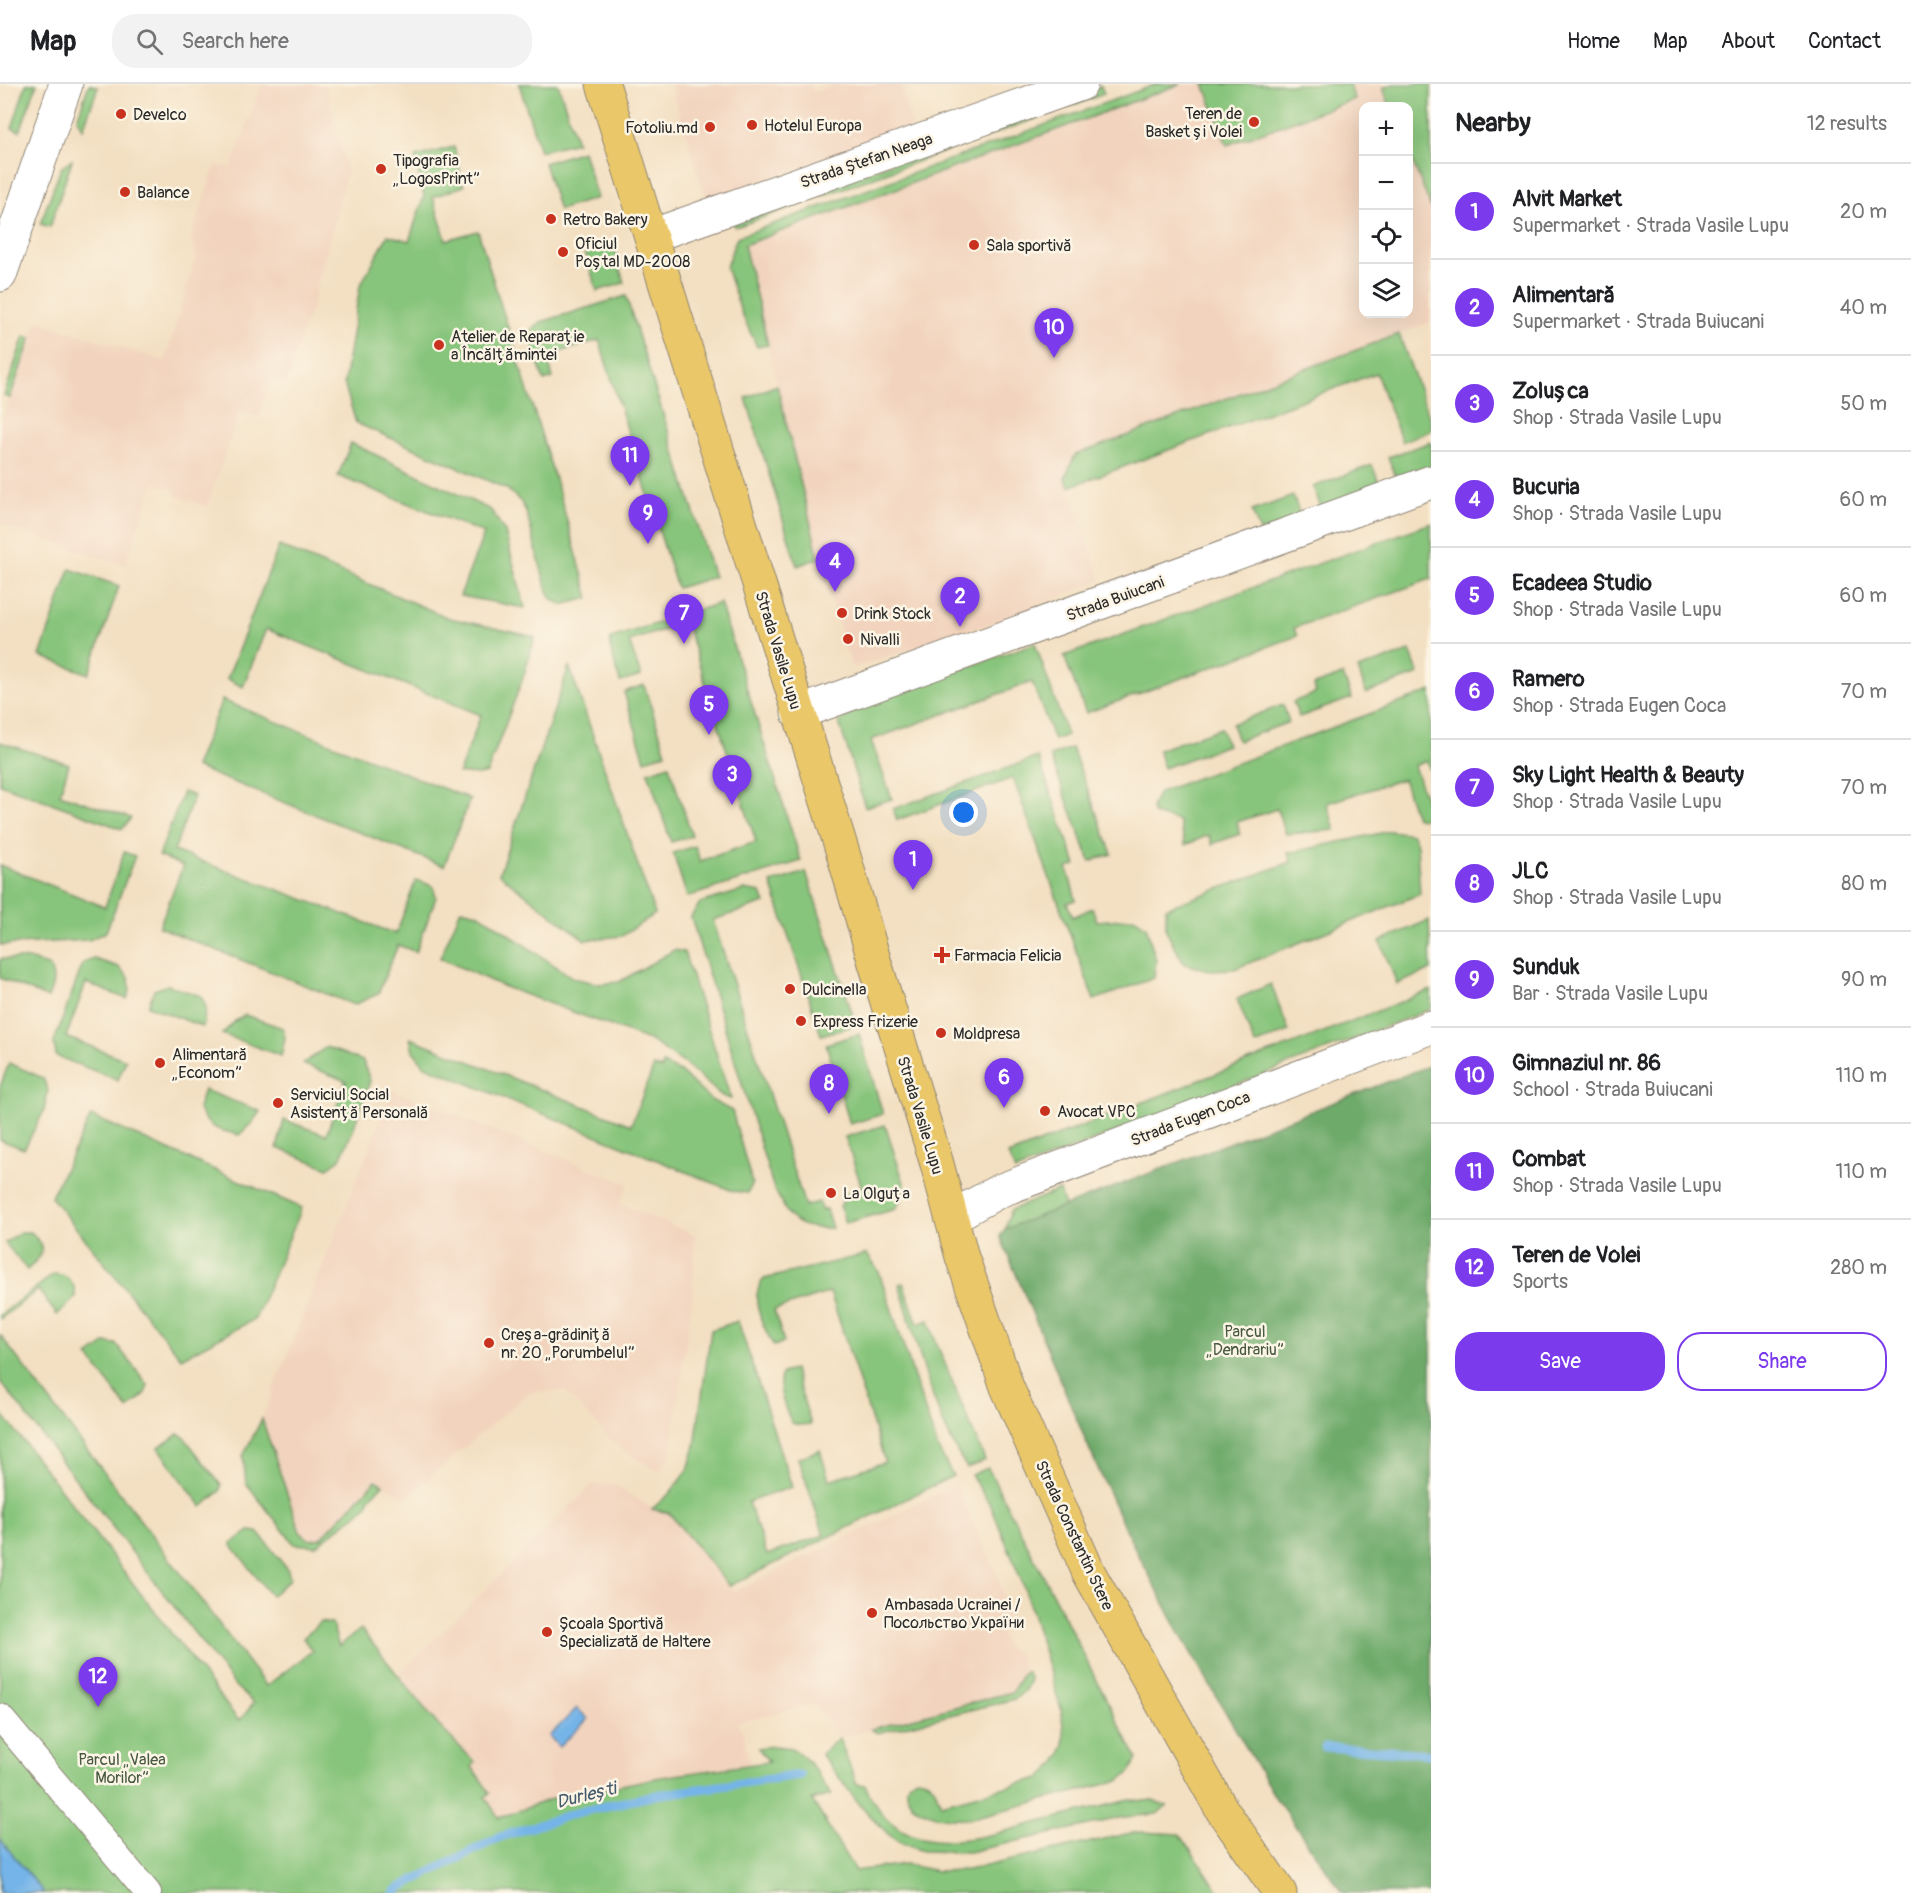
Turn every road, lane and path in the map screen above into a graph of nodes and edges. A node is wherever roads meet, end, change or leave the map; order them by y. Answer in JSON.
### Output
{"nodes":[{"id":1,"x":66,"y":84,"type":"edge"},
{"id":2,"x":603,"y":84,"type":"edge"},
{"id":3,"x":1081,"y":84,"type":"edge"},
{"id":4,"x":651,"y":236,"type":"junction"},
{"id":5,"x":0,"y":275,"type":"edge"},
{"id":6,"x":1431,"y":482,"type":"edge"},
{"id":7,"x":798,"y":713,"type":"junction"},
{"id":8,"x":1431,"y":1027,"type":"edge"},
{"id":9,"x":952,"y":1217,"type":"junction"},
{"id":10,"x":0,"y":1717,"type":"edge"},
{"id":11,"x":148,"y":1893,"type":"edge"},
{"id":12,"x":1280,"y":1893,"type":"edge"}],
"edges":[{"from":1,"to":5,"type":"street"},
{"from":2,"to":4,"type":"main road","name":"Strada Vasile Lupu"},
{"from":3,"to":4,"type":"street","name":"Strada Ștefan Neaga"},
{"from":4,"to":7,"type":"main road","name":"Strada Vasile Lupu"},
{"from":6,"to":7,"type":"street","name":"Strada Buiucani"},
{"from":7,"to":9,"type":"main road","name":"Strada Vasile Lupu"},
{"from":8,"to":9,"type":"street","name":"Strada Eugen Coca"},
{"from":9,"to":12,"type":"main road","name":"Strada Constantin Stere"},
{"from":10,"to":11,"type":"street"}]}
